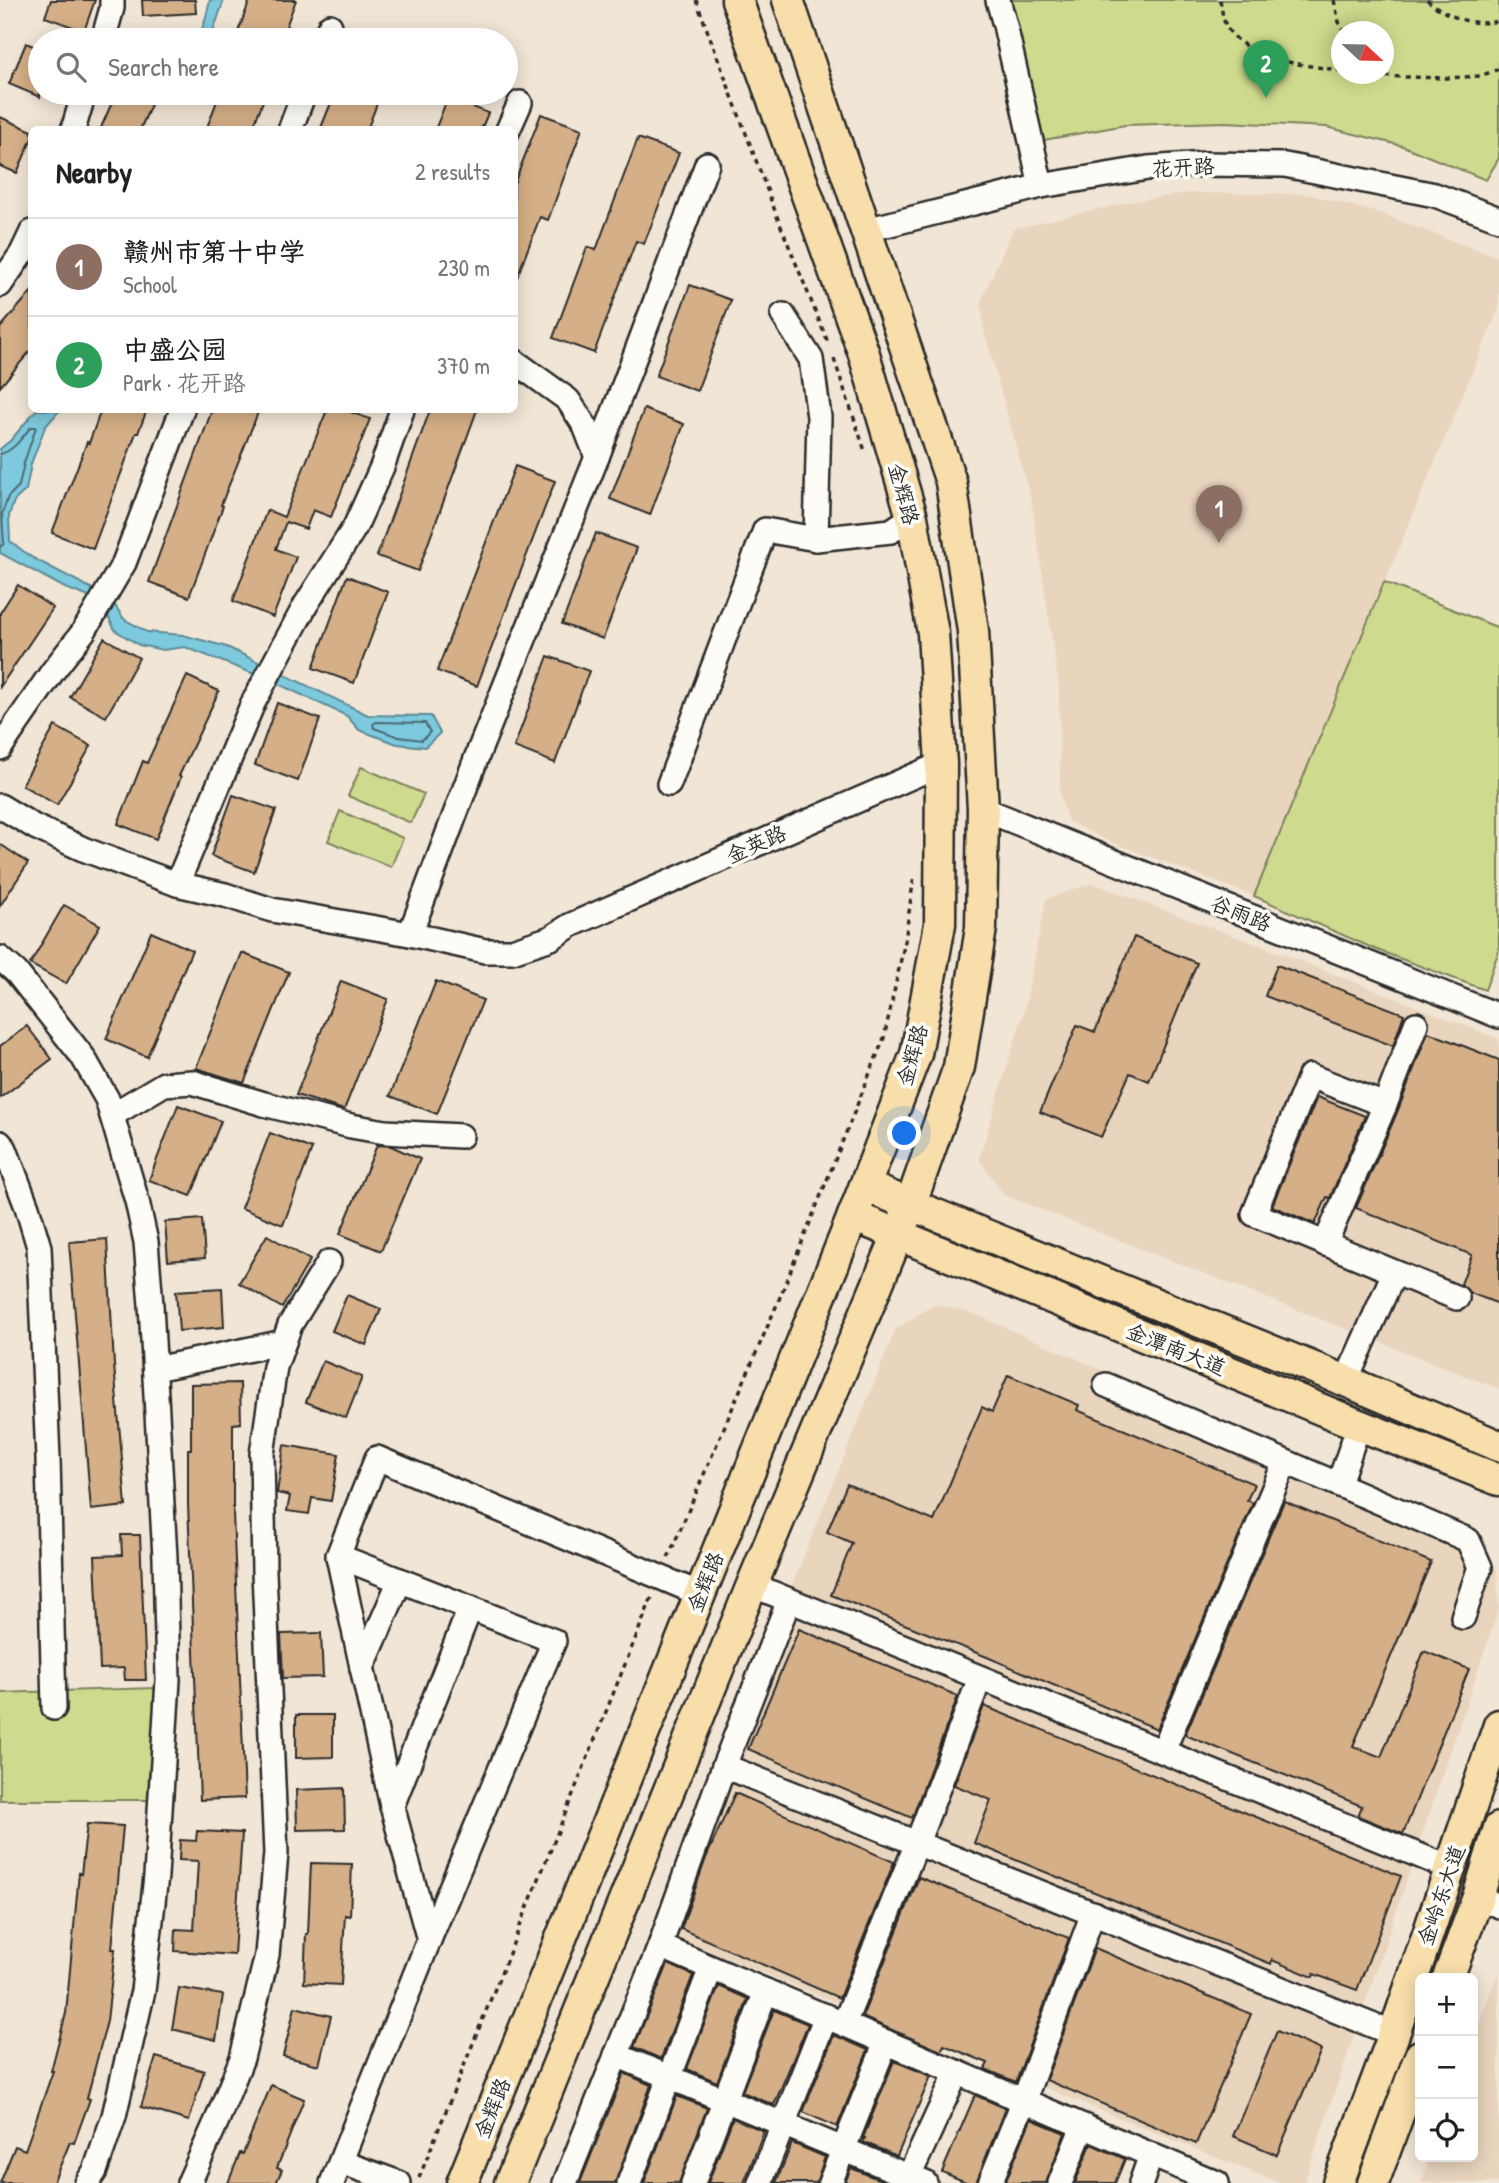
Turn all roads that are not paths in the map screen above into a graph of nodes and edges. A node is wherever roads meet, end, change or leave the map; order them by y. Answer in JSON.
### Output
{"nodes":[{"id":1,"x":112,"y":0,"type":"edge"},
{"id":2,"x":737,"y":0,"type":"edge"},
{"id":3,"x":788,"y":0,"type":"edge"},
{"id":4,"x":998,"y":0,"type":"edge"},
{"id":5,"x":106,"y":28,"type":"edge"},
{"id":6,"x":520,"y":103,"type":"dead end"},
{"id":7,"x":80,"y":105,"type":"edge"},
{"id":8,"x":299,"y":105,"type":"edge"},
{"id":9,"x":74,"y":126,"type":"edge"},
{"id":10,"x":292,"y":126,"type":"edge"},
{"id":11,"x":510,"y":126,"type":"edge"},
{"id":12,"x":707,"y":164,"type":"dead end"},
{"id":13,"x":1041,"y":186,"type":"junction"},
{"id":14,"x":1499,"y":219,"type":"edge"},
{"id":15,"x":866,"y":230,"type":"junction"},
{"id":16,"x":28,"y":240,"type":"edge"},
{"id":17,"x":0,"y":285,"type":"edge"},
{"id":18,"x":783,"y":314,"type":"dead end"},
{"id":19,"x":518,"y":365,"type":"edge"},
{"id":20,"x":181,"y":413,"type":"edge"},
{"id":21,"x":401,"y":413,"type":"edge"},
{"id":22,"x":597,"y":457,"type":"junction"},
{"id":23,"x":912,"y":517,"type":"junction"},
{"id":24,"x":816,"y":539,"type":"junction"},
{"id":25,"x":0,"y":748,"type":"edge"},
{"id":26,"x":941,"y":764,"type":"junction"},
{"id":27,"x":669,"y":784,"type":"dead end"},
{"id":28,"x":0,"y":806,"type":"edge"},
{"id":29,"x":983,"y":809,"type":"junction"},
{"id":30,"x":177,"y":884,"type":"junction"},
{"id":31,"x":410,"y":933,"type":"junction"},
{"id":32,"x":0,"y":958,"type":"edge"},
{"id":33,"x":1499,"y":1016,"type":"edge"},
{"id":34,"x":1416,"y":1024,"type":"dead end"},
{"id":35,"x":1385,"y":1105,"type":"junction"},
{"id":36,"x":112,"y":1115,"type":"junction"},
{"id":37,"x":461,"y":1136,"type":"dead end"},
{"id":38,"x":0,"y":1143,"type":"edge"},
{"id":39,"x":864,"y":1186,"type":"junction"},
{"id":40,"x":910,"y":1206,"type":"junction"},
{"id":41,"x":853,"y":1216,"type":"junction"},
{"id":42,"x":898,"y":1235,"type":"junction"},
{"id":43,"x":1325,"y":1244,"type":"junction"},
{"id":44,"x":330,"y":1262,"type":"dead end"},
{"id":45,"x":1394,"y":1272,"type":"junction"},
{"id":46,"x":1457,"y":1298,"type":"dead end"},
{"id":47,"x":284,"y":1342,"type":"junction"},
{"id":48,"x":155,"y":1369,"type":"junction"},
{"id":49,"x":1346,"y":1381,"type":"junction"},
{"id":50,"x":1106,"y":1384,"type":"dead end"},
{"id":51,"x":1359,"y":1425,"type":"junction"},
{"id":52,"x":1499,"y":1446,"type":"edge"},
{"id":53,"x":1285,"y":1462,"type":"junction"},
{"id":54,"x":1461,"y":1466,"type":"junction"},
{"id":55,"x":1499,"y":1480,"type":"edge"},
{"id":56,"x":1339,"y":1483,"type":"junction"},
{"id":57,"x":1499,"y":1499,"type":"edge"},
{"id":58,"x":338,"y":1556,"type":"junction"},
{"id":59,"x":400,"y":1580,"type":"junction"},
{"id":60,"x":752,"y":1585,"type":"junction"},
{"id":61,"x":700,"y":1594,"type":"junction"},
{"id":62,"x":789,"y":1600,"type":"junction"},
{"id":63,"x":470,"y":1608,"type":"junction"},
{"id":64,"x":1463,"y":1617,"type":"dead end"},
{"id":65,"x":362,"y":1668,"type":"junction"},
{"id":66,"x":980,"y":1678,"type":"junction"},
{"id":67,"x":54,"y":1708,"type":"dead end"},
{"id":68,"x":1499,"y":1725,"type":"edge"},
{"id":69,"x":1163,"y":1751,"type":"junction"},
{"id":70,"x":724,"y":1766,"type":"junction"},
{"id":71,"x":1492,"y":1766,"type":"edge"},
{"id":72,"x":392,"y":1807,"type":"junction"},
{"id":73,"x":1499,"y":1828,"type":"edge"},
{"id":74,"x":917,"y":1843,"type":"junction"},
{"id":75,"x":1450,"y":1868,"type":"junction"},
{"id":76,"x":1488,"y":1901,"type":"edge"},
{"id":77,"x":1093,"y":1913,"type":"junction"},
{"id":78,"x":429,"y":1940,"type":"junction"},
{"id":79,"x":660,"y":1946,"type":"junction"},
{"id":80,"x":711,"y":1968,"type":"junction"},
{"id":81,"x":1451,"y":1973,"type":"edge"},
{"id":82,"x":766,"y":1991,"type":"junction"},
{"id":83,"x":835,"y":2020,"type":"junction"},
{"id":84,"x":1394,"y":2034,"type":"junction"},
{"id":85,"x":886,"y":2042,"type":"junction"},
{"id":86,"x":616,"y":2055,"type":"junction"},
{"id":87,"x":1415,"y":2070,"type":"edge"},
{"id":88,"x":957,"y":2072,"type":"junction"},
{"id":89,"x":669,"y":2077,"type":"junction"},
{"id":90,"x":724,"y":2100,"type":"junction"},
{"id":91,"x":1024,"y":2100,"type":"junction"},
{"id":92,"x":783,"y":2124,"type":"junction"},
{"id":93,"x":1083,"y":2126,"type":"junction"},
{"id":94,"x":843,"y":2149,"type":"junction"},
{"id":95,"x":1151,"y":2155,"type":"junction"},
{"id":96,"x":336,"y":2172,"type":"edge"},
{"id":97,"x":913,"y":2181,"type":"edge"},
{"id":98,"x":87,"y":2183,"type":"edge"},
{"id":99,"x":189,"y":2183,"type":"edge"},
{"id":100,"x":399,"y":2183,"type":"edge"},
{"id":101,"x":462,"y":2183,"type":"edge"},
{"id":102,"x":510,"y":2183,"type":"edge"},
{"id":103,"x":565,"y":2183,"type":"edge"},
{"id":104,"x":628,"y":2183,"type":"edge"},
{"id":105,"x":692,"y":2183,"type":"edge"},
{"id":106,"x":760,"y":2183,"type":"edge"},
{"id":107,"x":830,"y":2183,"type":"edge"},
{"id":108,"x":990,"y":2183,"type":"edge"},
{"id":109,"x":1060,"y":2183,"type":"edge"},
{"id":110,"x":1140,"y":2183,"type":"edge"},
{"id":111,"x":1217,"y":2183,"type":"edge"},
{"id":112,"x":1338,"y":2183,"type":"edge"},
{"id":113,"x":1373,"y":2183,"type":"edge"}],
"edges":[{"from":1,"to":5,"type":"street"},
{"from":2,"to":23,"type":"main road","name":"金辉路"},
{"from":3,"to":15,"type":"main road"},
{"from":4,"to":13,"type":"street"},
{"from":6,"to":11,"type":"street"},
{"from":7,"to":9,"type":"street"},
{"from":8,"to":10,"type":"street"},
{"from":12,"to":22,"type":"street"},
{"from":13,"to":14,"type":"street","name":"花开路"},
{"from":13,"to":15,"type":"street","name":"花开路"},
{"from":15,"to":29,"type":"main road"},
{"from":16,"to":17,"type":"street"},
{"from":18,"to":24,"type":"street"},
{"from":19,"to":22,"type":"street"},
{"from":20,"to":25,"type":"street"},
{"from":21,"to":30,"type":"street"},
{"from":22,"to":31,"type":"street"},
{"from":23,"to":24,"type":"street"},
{"from":23,"to":26,"type":"main road","name":"金辉路"},
{"from":24,"to":27,"type":"street"},
{"from":26,"to":31,"type":"street","name":"金英路"},
{"from":26,"to":39,"type":"main road","name":"金辉路"},
{"from":28,"to":30,"type":"street","name":"金英路"},
{"from":29,"to":33,"type":"street","name":"谷雨路"},
{"from":29,"to":40,"type":"main road"},
{"from":30,"to":31,"type":"street","name":"金英路"},
{"from":32,"to":36,"type":"street"},
{"from":34,"to":35,"type":"street"},
{"from":35,"to":43,"type":"street"},
{"from":35,"to":43,"type":"street"},
{"from":36,"to":37,"type":"street"},
{"from":36,"to":48,"type":"street"},
{"from":38,"to":67,"type":"street"},
{"from":39,"to":40,"type":"main road","name":"金潭南大道"},
{"from":39,"to":41,"type":"main road","name":"金辉路"},
{"from":40,"to":42,"type":"main road"},
{"from":40,"to":49,"type":"main road","name":"金潭南大道"},
{"from":41,"to":42,"type":"main road","name":"金潭南大道"},
{"from":41,"to":61,"type":"main road","name":"金辉路"},
{"from":42,"to":51,"type":"main road","name":"金潭南大道"},
{"from":42,"to":60,"type":"main road"},
{"from":43,"to":45,"type":"street"},
{"from":44,"to":47,"type":"street"},
{"from":45,"to":46,"type":"street"},
{"from":45,"to":49,"type":"street"},
{"from":47,"to":48,"type":"street"},
{"from":47,"to":99,"type":"street"},
{"from":48,"to":98,"type":"street"},
{"from":49,"to":52,"type":"main road","name":"金潭南大道"},
{"from":50,"to":53,"type":"street"},
{"from":51,"to":54,"type":"main road","name":"金潭南大道"},
{"from":51,"to":56,"type":"street"},
{"from":53,"to":56,"type":"street"},
{"from":53,"to":69,"type":"street"},
{"from":54,"to":55,"type":"main road","name":"金潭南大道"},
{"from":54,"to":57,"type":"main road"},
{"from":56,"to":64,"type":"street"},
{"from":58,"to":59,"type":"street"},
{"from":58,"to":61,"type":"street"},
{"from":58,"to":65,"type":"street"},
{"from":59,"to":63,"type":"street"},
{"from":59,"to":65,"type":"street"},
{"from":60,"to":62,"type":"street"},
{"from":60,"to":102,"type":"main road"},
{"from":61,"to":101,"type":"main road","name":"金辉路"},
{"from":62,"to":66,"type":"street"},
{"from":62,"to":70,"type":"street"},
{"from":63,"to":72,"type":"street"},
{"from":63,"to":78,"type":"street"},
{"from":65,"to":72,"type":"street"},
{"from":66,"to":69,"type":"street"},
{"from":66,"to":74,"type":"street"},
{"from":68,"to":71,"type":"main road","name":"金岭东大道"},
{"from":69,"to":75,"type":"street"},
{"from":70,"to":74,"type":"street"},
{"from":70,"to":79,"type":"street"},
{"from":71,"to":75,"type":"main road","name":"金岭东大道"},
{"from":72,"to":78,"type":"street"},
{"from":73,"to":76,"type":"main road","name":"金岭东大道"},
{"from":74,"to":77,"type":"street"},
{"from":74,"to":83,"type":"street"},
{"from":75,"to":84,"type":"main road","name":"金岭东大道"},
{"from":76,"to":81,"type":"main road","name":"金岭东大道"},
{"from":77,"to":84,"type":"street"},
{"from":77,"to":91,"type":"street"},
{"from":78,"to":96,"type":"street"},
{"from":79,"to":80,"type":"street"},
{"from":79,"to":86,"type":"street"},
{"from":80,"to":82,"type":"street"},
{"from":80,"to":89,"type":"street"},
{"from":82,"to":83,"type":"street"},
{"from":82,"to":90,"type":"street"},
{"from":83,"to":85,"type":"street"},
{"from":83,"to":92,"type":"street"},
{"from":84,"to":112,"type":"main road","name":"金岭东大道"},
{"from":85,"to":88,"type":"street"},
{"from":85,"to":94,"type":"street"},
{"from":86,"to":89,"type":"street"},
{"from":86,"to":103,"type":"street"},
{"from":87,"to":113,"type":"main road"},
{"from":88,"to":91,"type":"street"},
{"from":88,"to":97,"type":"street"},
{"from":89,"to":90,"type":"street"},
{"from":89,"to":104,"type":"street"},
{"from":90,"to":92,"type":"street"},
{"from":90,"to":105,"type":"street"},
{"from":91,"to":93,"type":"street"},
{"from":91,"to":108,"type":"street"},
{"from":92,"to":94,"type":"street"},
{"from":92,"to":106,"type":"street"},
{"from":93,"to":95,"type":"street"},
{"from":93,"to":109,"type":"street"},
{"from":94,"to":97,"type":"street"},
{"from":94,"to":107,"type":"street"},
{"from":95,"to":110,"type":"street"},
{"from":95,"to":111,"type":"street"},
{"from":96,"to":100,"type":"street"}]}
